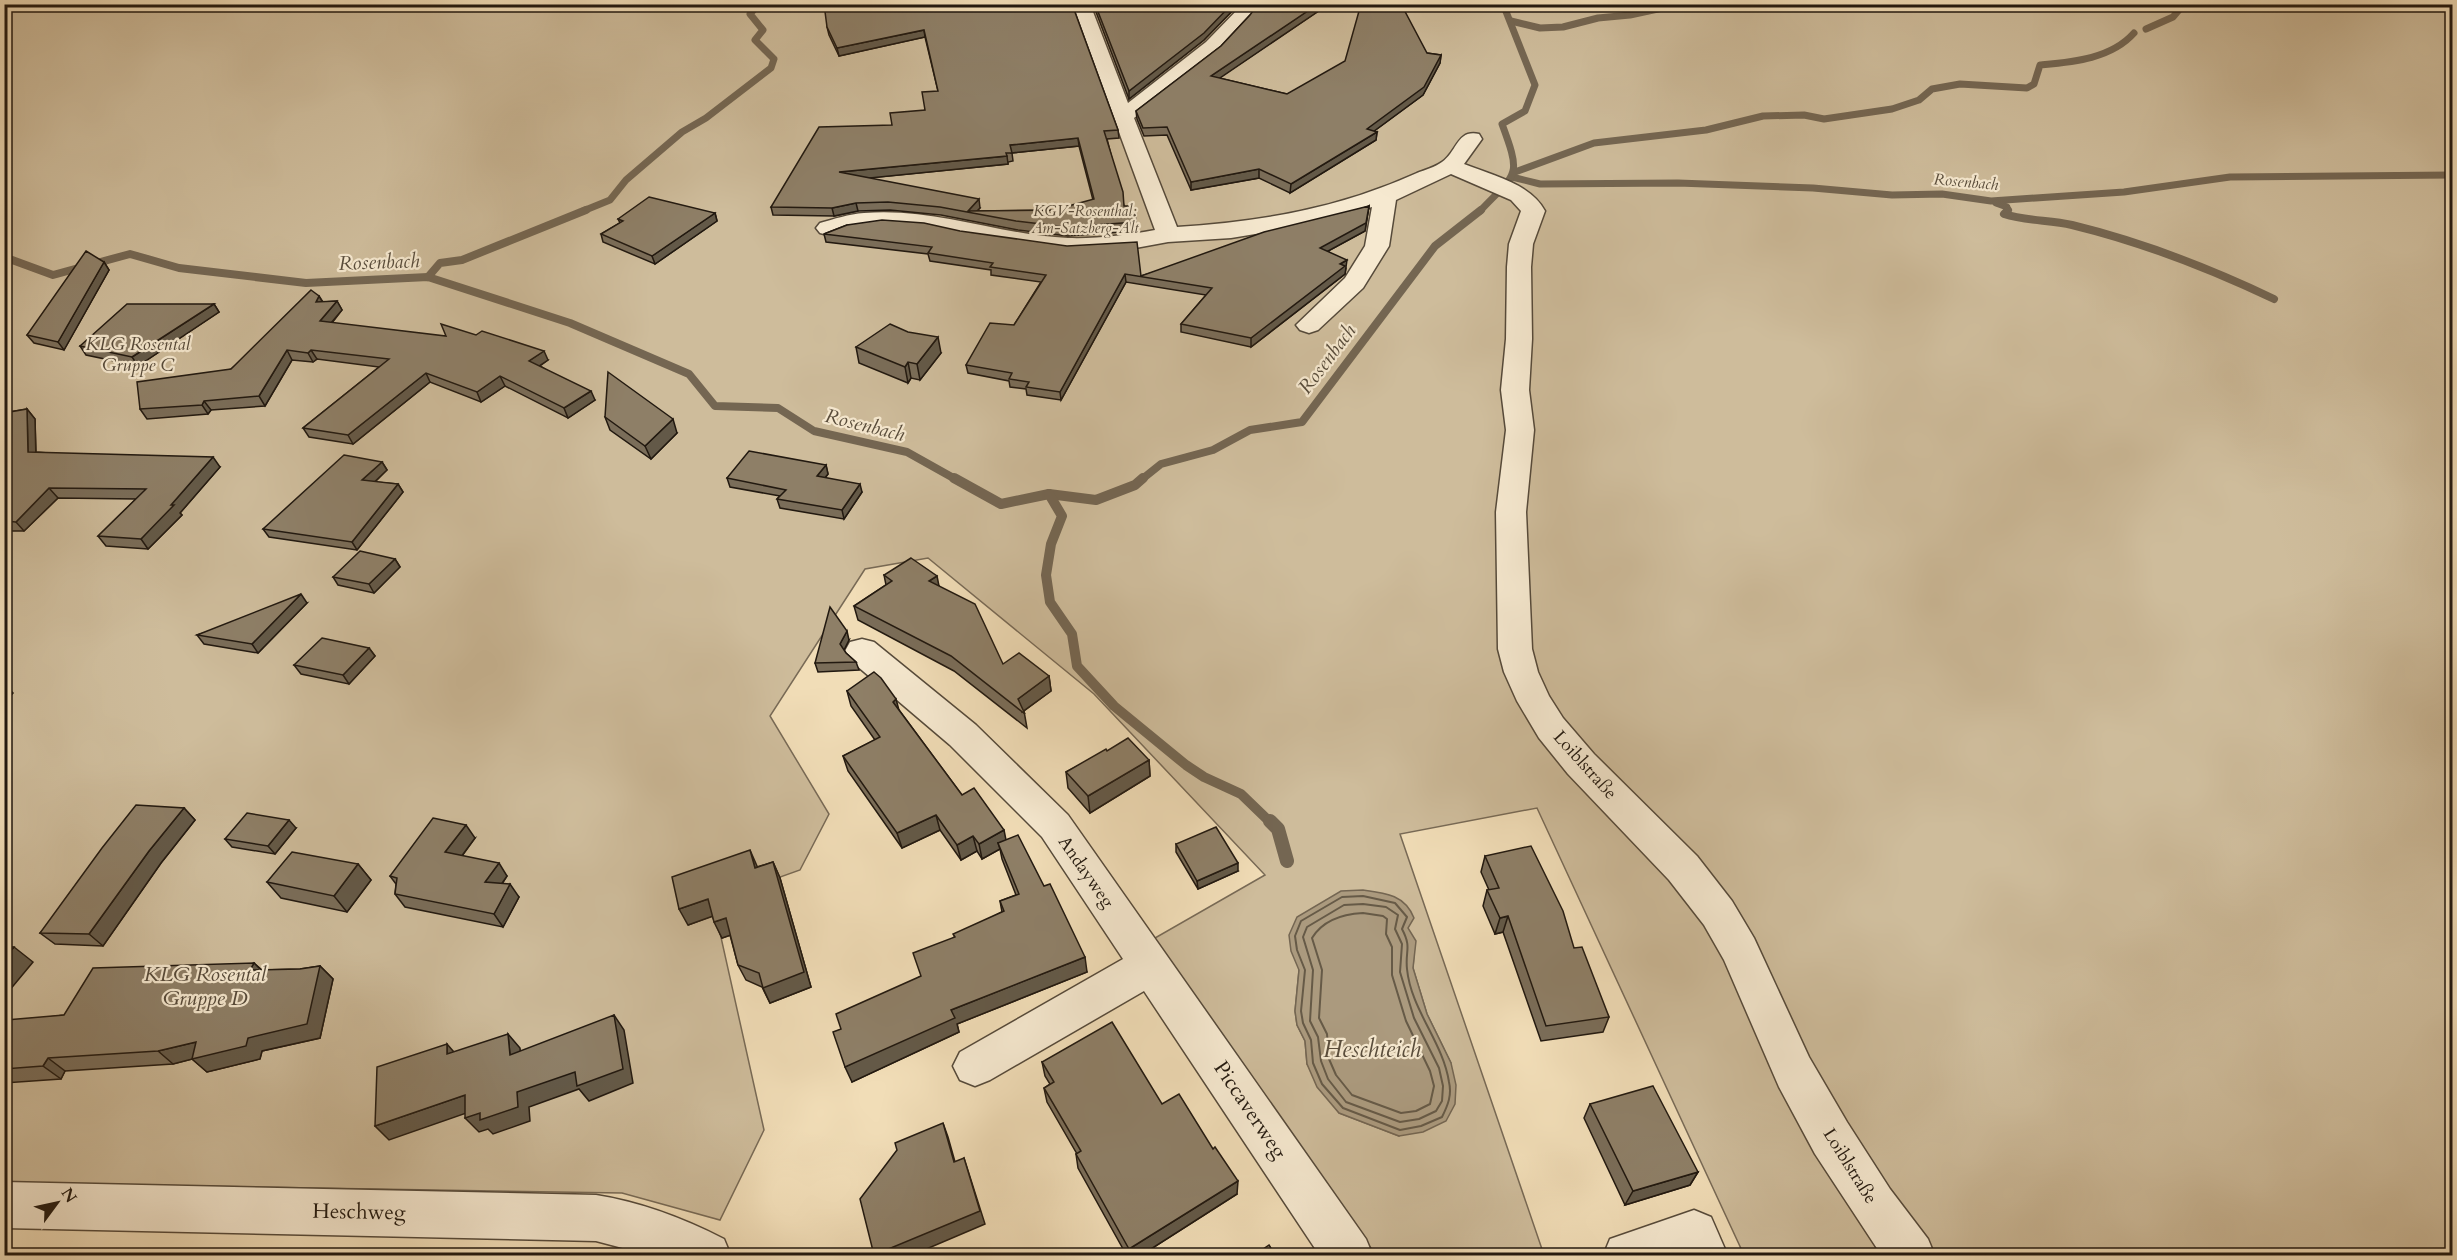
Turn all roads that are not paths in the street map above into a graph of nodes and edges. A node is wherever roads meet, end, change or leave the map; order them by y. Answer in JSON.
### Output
{"nodes":[{"id":1,"x":1081,"y":4,"type":"edge"},
{"id":2,"x":1252,"y":4,"type":"edge"},
{"id":3,"x":1124,"y":116,"type":"junction"},
{"id":4,"x":1471,"y":139,"type":"dead end"},
{"id":5,"x":1458,"y":169,"type":"junction"},
{"id":6,"x":1385,"y":196,"type":"junction"},
{"id":7,"x":828,"y":228,"type":"dead end"},
{"id":8,"x":1168,"y":235,"type":"junction"},
{"id":9,"x":1309,"y":325,"type":"dead end"},
{"id":10,"x":862,"y":651,"type":"dead end"},
{"id":11,"x":1151,"y":965,"type":"junction"},
{"id":12,"x":975,"y":1066,"type":"dead end"},
{"id":13,"x":4,"y":1204,"type":"edge"},
{"id":14,"x":707,"y":1256,"type":"edge"},
{"id":15,"x":1348,"y":1256,"type":"edge"},
{"id":16,"x":1627,"y":1256,"type":"edge"},
{"id":17,"x":1704,"y":1256,"type":"edge"},
{"id":18,"x":1911,"y":1256,"type":"edge"}],
"edges":[{"from":1,"to":3,"type":"street"},
{"from":2,"to":3,"type":"street"},
{"from":3,"to":8,"type":"street"},
{"from":4,"to":5,"type":"street"},
{"from":5,"to":6,"type":"street"},
{"from":5,"to":18,"type":"street","name":"Loiblstraße"},
{"from":6,"to":8,"type":"street"},
{"from":6,"to":9,"type":"street"},
{"from":7,"to":8,"type":"street"},
{"from":10,"to":11,"type":"street","name":"Andayweg"},
{"from":11,"to":12,"type":"street"},
{"from":11,"to":15,"type":"street","name":"Piccaverweg"},
{"from":13,"to":14,"type":"street","name":"Heschweg"},
{"from":16,"to":17,"type":"street"}]}
